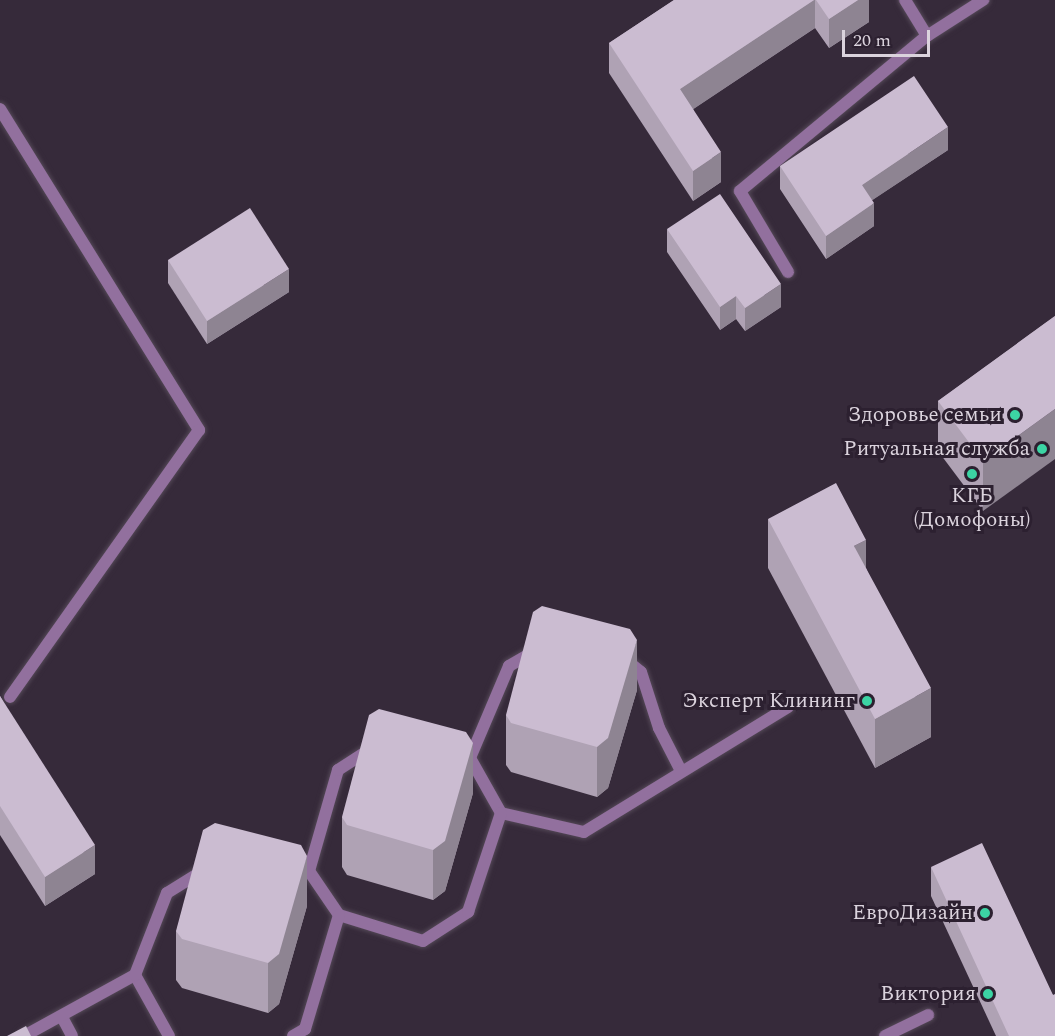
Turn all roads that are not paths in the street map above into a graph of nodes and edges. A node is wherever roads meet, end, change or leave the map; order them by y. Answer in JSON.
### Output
{"nodes":[{"id":1,"x":905,"y":0,"type":"edge"},
{"id":2,"x":983,"y":0,"type":"edge"},
{"id":3,"x":927,"y":36,"type":"junction"},
{"id":4,"x":0,"y":110,"type":"edge"},
{"id":5,"x":788,"y":272,"type":"dead end"},
{"id":6,"x":545,"y":645,"type":"edge"},
{"id":7,"x":616,"y":652,"type":"edge"},
{"id":8,"x":10,"y":697,"type":"dead end"},
{"id":9,"x":788,"y":707,"type":"dead end"},
{"id":10,"x":387,"y":738,"type":"edge"},
{"id":11,"x":449,"y":753,"type":"edge"},
{"id":12,"x":470,"y":758,"type":"junction"},
{"id":13,"x":681,"y":771,"type":"junction"},
{"id":14,"x":501,"y":813,"type":"junction"},
{"id":15,"x":277,"y":862,"type":"edge"},
{"id":16,"x":215,"y":863,"type":"edge"},
{"id":17,"x":309,"y":871,"type":"junction"},
{"id":18,"x":339,"y":915,"type":"junction"},
{"id":19,"x":135,"y":975,"type":"junction"},
{"id":20,"x":927,"y":1015,"type":"dead end"},
{"id":21,"x":62,"y":1017,"type":"junction"},
{"id":22,"x":24,"y":1036,"type":"edge"},
{"id":23,"x":72,"y":1036,"type":"edge"},
{"id":24,"x":169,"y":1036,"type":"edge"},
{"id":25,"x":293,"y":1036,"type":"edge"},
{"id":26,"x":885,"y":1036,"type":"edge"}],
"edges":[{"from":1,"to":3,"type":"lane"},
{"from":2,"to":3,"type":"lane"},
{"from":3,"to":5,"type":"lane"},
{"from":4,"to":8,"type":"lane"},
{"from":6,"to":12,"type":"lane"},
{"from":7,"to":13,"type":"lane"},
{"from":9,"to":13,"type":"lane"},
{"from":10,"to":17,"type":"lane"},
{"from":11,"to":12,"type":"lane"},
{"from":12,"to":14,"type":"lane"},
{"from":13,"to":14,"type":"lane"},
{"from":14,"to":18,"type":"lane"},
{"from":15,"to":17,"type":"lane"},
{"from":16,"to":19,"type":"lane"},
{"from":17,"to":18,"type":"lane"},
{"from":18,"to":25,"type":"lane"},
{"from":19,"to":21,"type":"lane"},
{"from":19,"to":24,"type":"lane"},
{"from":20,"to":26,"type":"lane"},
{"from":21,"to":22,"type":"lane"},
{"from":21,"to":23,"type":"lane"}]}
